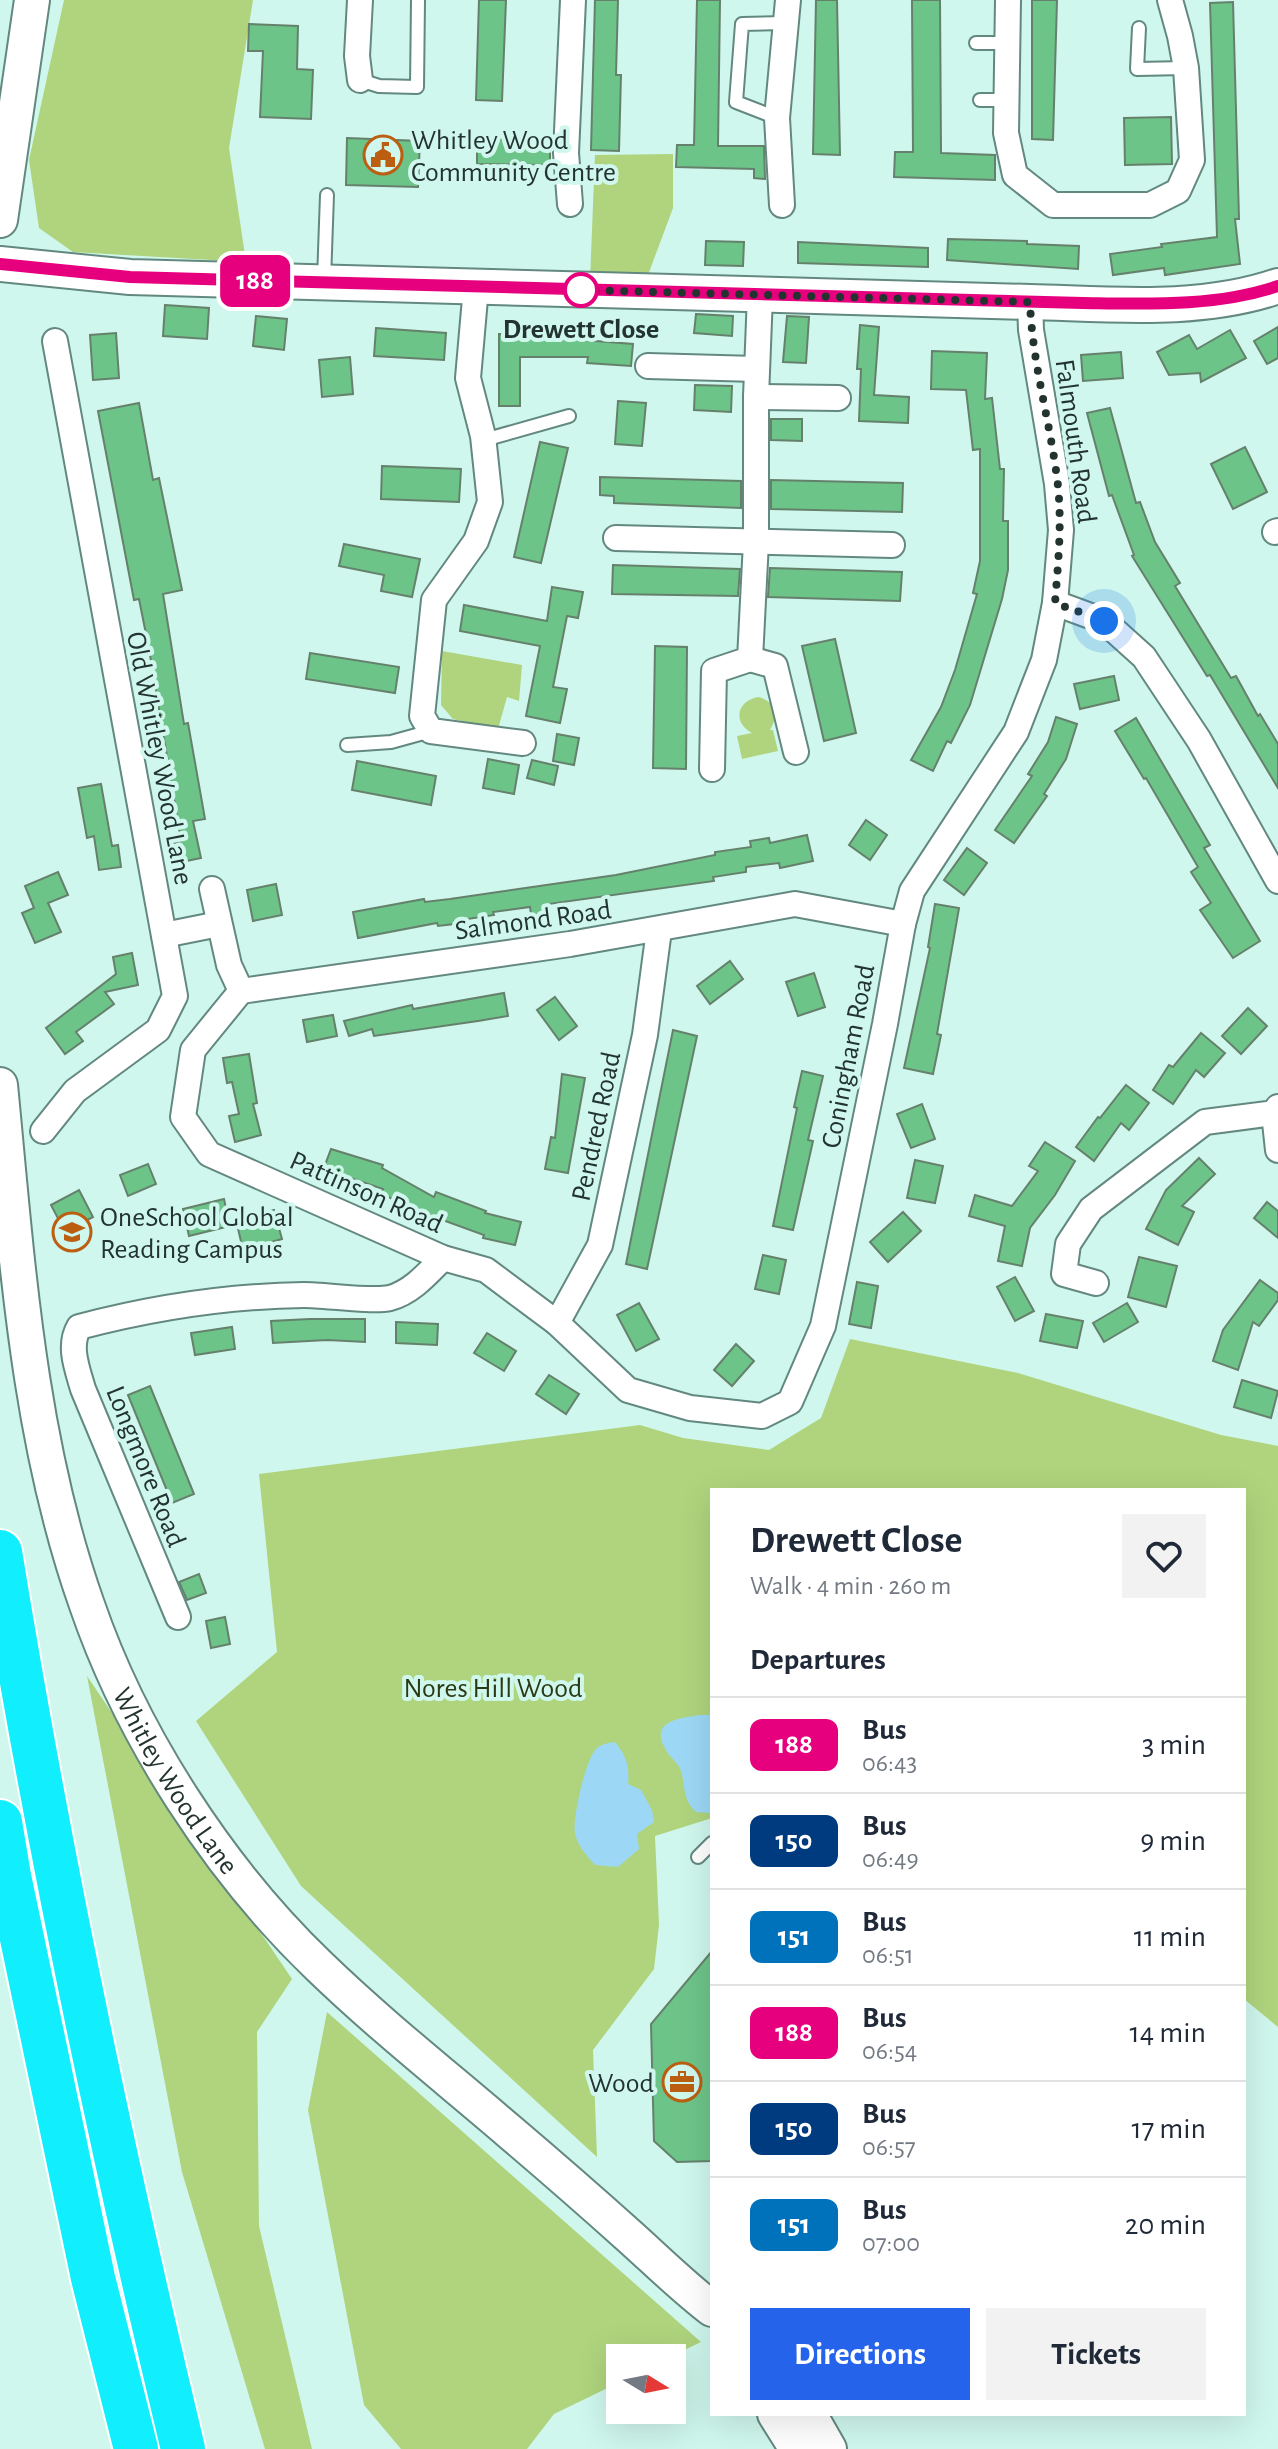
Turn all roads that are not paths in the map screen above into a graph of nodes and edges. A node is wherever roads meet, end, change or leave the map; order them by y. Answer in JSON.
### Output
{"nodes":[{"id":1,"x":32,"y":0,"type":"edge"},
{"id":2,"x":360,"y":0,"type":"edge"},
{"id":3,"x":418,"y":0,"type":"edge"},
{"id":4,"x":573,"y":0,"type":"edge"},
{"id":5,"x":1008,"y":0,"type":"edge"},
{"id":6,"x":1170,"y":0,"type":"edge"},
{"id":7,"x":787,"y":12,"type":"edge"},
{"id":8,"x":1139,"y":28,"type":"dead end"},
{"id":9,"x":976,"y":43,"type":"dead end"},
{"id":10,"x":1006,"y":43,"type":"junction"},
{"id":11,"x":1186,"y":68,"type":"junction"},
{"id":12,"x":360,"y":80,"type":"joint"},
{"id":13,"x":980,"y":100,"type":"dead end"},
{"id":14,"x":1006,"y":100,"type":"junction"},
{"id":15,"x":777,"y":118,"type":"junction"},
{"id":16,"x":327,"y":195,"type":"dead end"},
{"id":17,"x":570,"y":204,"type":"dead end"},
{"id":18,"x":782,"y":205,"type":"dead end"},
{"id":19,"x":0,"y":220,"type":"edge"},
{"id":20,"x":0,"y":264,"type":"edge"},
{"id":21,"x":324,"y":283,"type":"junction"},
{"id":22,"x":1278,"y":286,"type":"edge"},
{"id":23,"x":476,"y":287,"type":"junction"},
{"id":24,"x":760,"y":295,"type":"junction"},
{"id":25,"x":1030,"y":302,"type":"junction"},
{"id":26,"x":55,"y":341,"type":"dead end"},
{"id":27,"x":648,"y":366,"type":"dead end"},
{"id":28,"x":756,"y":369,"type":"junction"},
{"id":29,"x":756,"y":397,"type":"junction"},
{"id":30,"x":838,"y":398,"type":"dead end"},
{"id":31,"x":569,"y":416,"type":"dead end"},
{"id":32,"x":484,"y":440,"type":"junction"},
{"id":33,"x":616,"y":538,"type":"dead end"},
{"id":34,"x":756,"y":542,"type":"junction"},
{"id":35,"x":892,"y":545,"type":"dead end"},
{"id":36,"x":1055,"y":603,"type":"junction"},
{"id":37,"x":750,"y":659,"type":"junction"},
{"id":38,"x":431,"y":731,"type":"junction"},
{"id":39,"x":523,"y":743,"type":"dead end"},
{"id":40,"x":347,"y":745,"type":"dead end"},
{"id":41,"x":796,"y":752,"type":"dead end"},
{"id":42,"x":712,"y":769,"type":"dead end"},
{"id":43,"x":1278,"y":881,"type":"edge"},
{"id":44,"x":212,"y":889,"type":"dead end"},
{"id":45,"x":219,"y":924,"type":"junction"},
{"id":46,"x":903,"y":924,"type":"junction"},
{"id":47,"x":659,"y":930,"type":"junction"},
{"id":48,"x":164,"y":935,"type":"junction"},
{"id":49,"x":241,"y":991,"type":"junction"},
{"id":50,"x":0,"y":1085,"type":"edge"},
{"id":51,"x":1276,"y":1110,"type":"edge"},
{"id":52,"x":43,"y":1131,"type":"dead end"},
{"id":53,"x":1278,"y":1150,"type":"edge"},
{"id":54,"x":443,"y":1258,"type":"junction"},
{"id":55,"x":1096,"y":1283,"type":"dead end"},
{"id":56,"x":557,"y":1323,"type":"junction"},
{"id":57,"x":647,"y":1395,"type":"joint"},
{"id":58,"x":0,"y":1552,"type":"edge"},
{"id":59,"x":178,"y":1617,"type":"dead end"},
{"id":60,"x":0,"y":1822,"type":"edge"},
{"id":61,"x":710,"y":1845,"type":"edge"},
{"id":62,"x":698,"y":1857,"type":"dead end"},
{"id":63,"x":700,"y":2300,"type":"edge"},
{"id":64,"x":710,"y":2319,"type":"edge"},
{"id":65,"x":776,"y":2416,"type":"edge"},
{"id":66,"x":810,"y":2416,"type":"edge"},
{"id":67,"x":136,"y":2449,"type":"edge"},
{"id":68,"x":183,"y":2449,"type":"edge"},
{"id":69,"x":797,"y":2449,"type":"edge"},
{"id":70,"x":829,"y":2449,"type":"edge"}],
"edges":[{"from":1,"to":19,"type":"main road"},
{"from":2,"to":12,"type":"street"},
{"from":3,"to":12,"type":"lane"},
{"from":4,"to":17,"type":"street"},
{"from":5,"to":10,"type":"street"},
{"from":6,"to":11,"type":"street"},
{"from":7,"to":15,"type":"street"},
{"from":7,"to":15,"type":"lane"},
{"from":8,"to":11,"type":"lane"},
{"from":9,"to":10,"type":"lane"},
{"from":10,"to":14,"type":"street"},
{"from":11,"to":14,"type":"street"},
{"from":13,"to":14,"type":"lane"},
{"from":15,"to":18,"type":"street"},
{"from":16,"to":21,"type":"lane"},
{"from":20,"to":21,"type":"main road"},
{"from":21,"to":23,"type":"main road"},
{"from":22,"to":25,"type":"main road"},
{"from":23,"to":24,"type":"main road"},
{"from":23,"to":32,"type":"street"},
{"from":24,"to":25,"type":"main road"},
{"from":24,"to":28,"type":"street"},
{"from":25,"to":36,"type":"street","name":"Falmouth Road"},
{"from":26,"to":48,"type":"street","name":"Old Whitley Wood Lane"},
{"from":27,"to":28,"type":"street"},
{"from":28,"to":29,"type":"street"},
{"from":29,"to":30,"type":"street"},
{"from":29,"to":34,"type":"street"},
{"from":31,"to":32,"type":"lane"},
{"from":32,"to":38,"type":"street"},
{"from":33,"to":34,"type":"street"},
{"from":34,"to":35,"type":"street"},
{"from":34,"to":37,"type":"street"},
{"from":36,"to":43,"type":"street"},
{"from":36,"to":46,"type":"street","name":"Coningham Road"},
{"from":37,"to":41,"type":"street"},
{"from":37,"to":42,"type":"street"},
{"from":38,"to":39,"type":"street"},
{"from":38,"to":40,"type":"lane"},
{"from":44,"to":45,"type":"street"},
{"from":45,"to":48,"type":"street"},
{"from":45,"to":49,"type":"street"},
{"from":46,"to":47,"type":"street","name":"Salmond Road"},
{"from":46,"to":57,"type":"street","name":"Coningham Road"},
{"from":47,"to":49,"type":"street","name":"Salmond Road"},
{"from":47,"to":56,"type":"street","name":"Pendred Road"},
{"from":48,"to":52,"type":"street","name":"Old Whitley Wood Lane"},
{"from":49,"to":54,"type":"street","name":"Pattinson Road"},
{"from":50,"to":63,"type":"main road","name":"Whitley Wood Lane"},
{"from":51,"to":53,"type":"street"},
{"from":51,"to":55,"type":"street"},
{"from":54,"to":56,"type":"street","name":"Pattinson Road"},
{"from":54,"to":59,"type":"street","name":"Longmore Road"},
{"from":56,"to":57,"type":"street","name":"Pattinson Road"},
{"from":58,"to":68,"type":"highway"},
{"from":60,"to":67,"type":"highway"},
{"from":61,"to":62,"type":"lane"},
{"from":63,"to":64,"type":"main road","name":"Whitley Wood Lane"},
{"from":65,"to":69,"type":"main road"},
{"from":66,"to":70,"type":"main road"}]}
